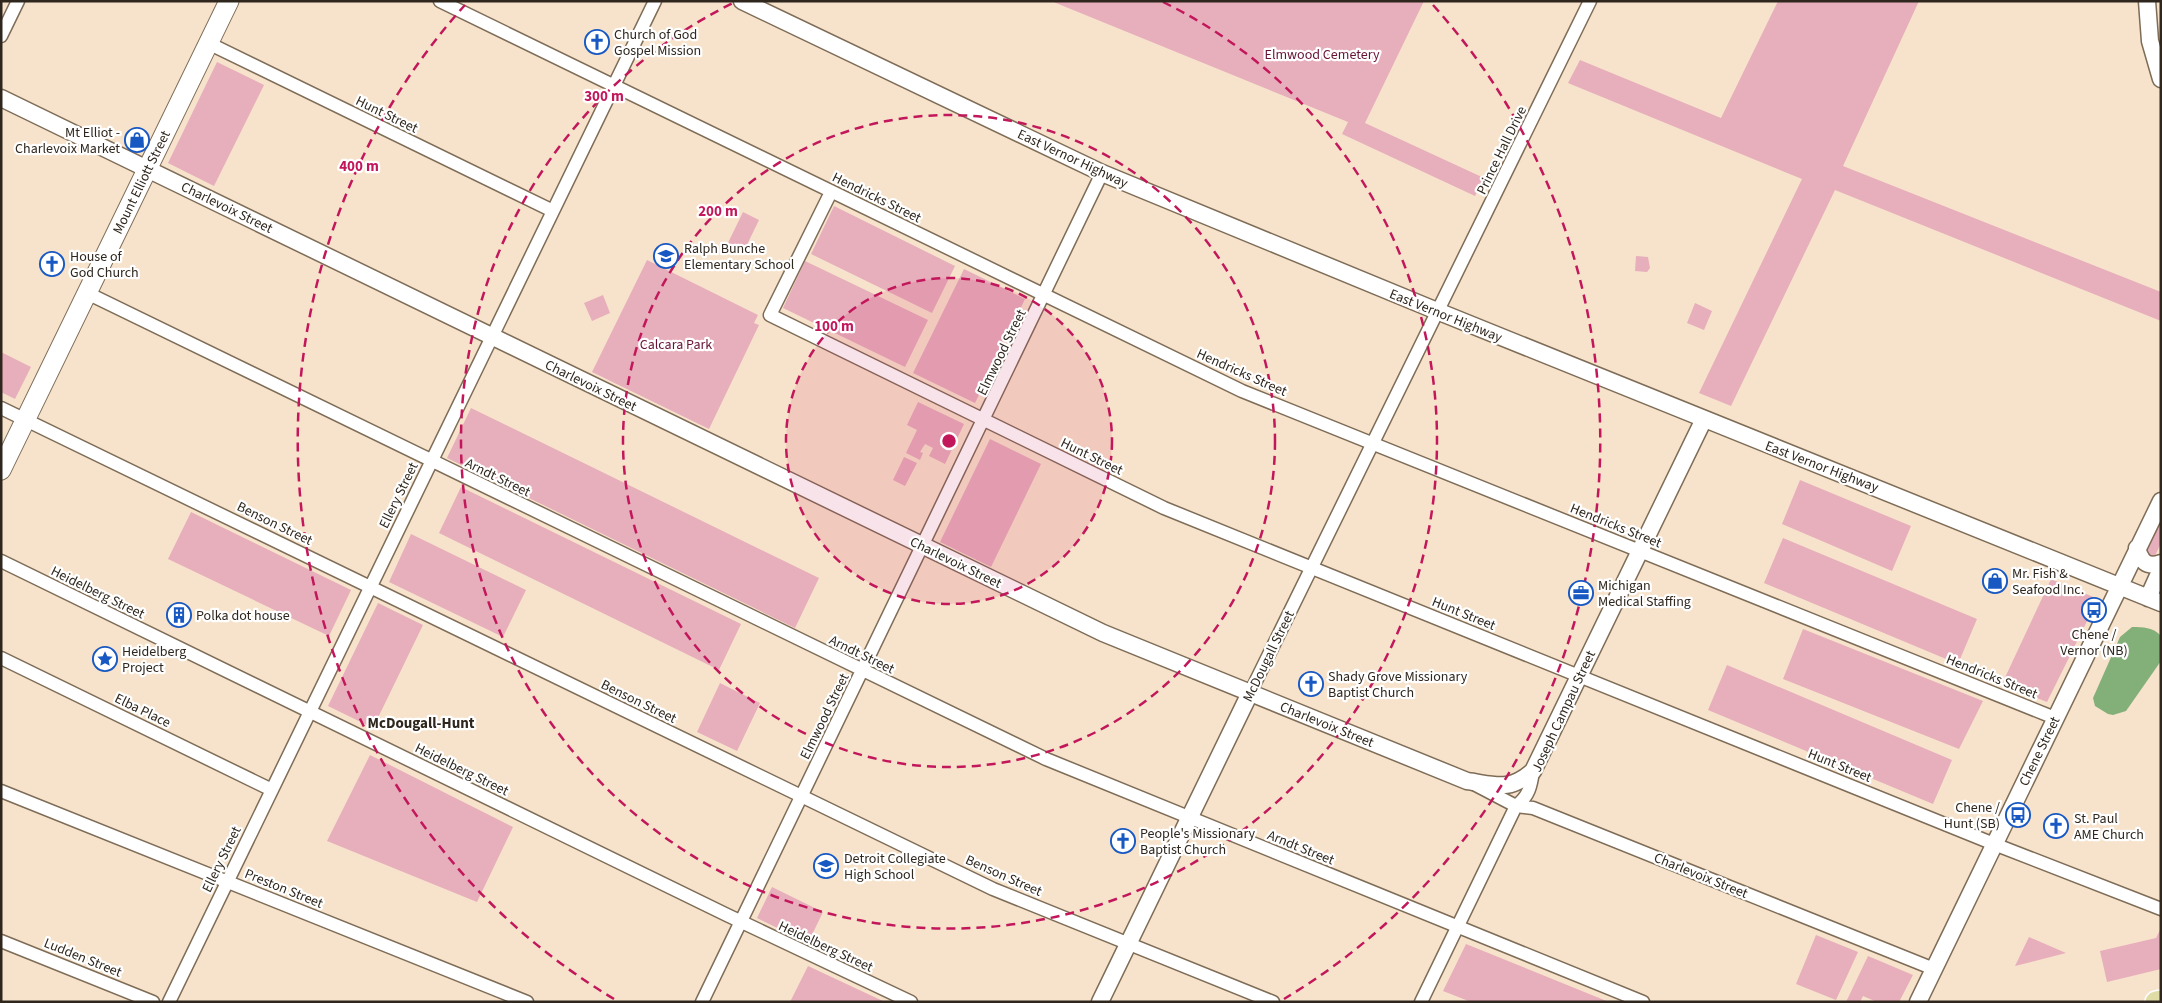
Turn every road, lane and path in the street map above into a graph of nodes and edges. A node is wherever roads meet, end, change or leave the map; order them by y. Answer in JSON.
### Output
{"nodes":[{"id":1,"x":18,"y":1,"type":"edge"},
{"id":2,"x":229,"y":1,"type":"edge"},
{"id":3,"x":440,"y":1,"type":"edge"},
{"id":4,"x":655,"y":1,"type":"edge"},
{"id":5,"x":742,"y":1,"type":"edge"},
{"id":6,"x":1590,"y":1,"type":"edge"},
{"id":7,"x":2147,"y":1,"type":"edge"},
{"id":8,"x":1,"y":36,"type":"edge"},
{"id":9,"x":208,"y":43,"type":"junction"},
{"id":10,"x":2161,"y":79,"type":"edge"},
{"id":11,"x":614,"y":86,"type":"junction"},
{"id":12,"x":1,"y":98,"type":"edge"},
{"id":13,"x":148,"y":169,"type":"junction"},
{"id":14,"x":1102,"y":173,"type":"junction"},
{"id":15,"x":831,"y":192,"type":"junction"},
{"id":16,"x":553,"y":211,"type":"junction"},
{"id":17,"x":87,"y":293,"type":"junction"},
{"id":18,"x":1045,"y":296,"type":"junction"},
{"id":19,"x":1437,"y":311,"type":"junction"},
{"id":20,"x":492,"y":336,"type":"junction"},
{"id":21,"x":1,"y":408,"type":"edge"},
{"id":22,"x":26,"y":419,"type":"junction"},
{"id":23,"x":1704,"y":419,"type":"junction"},
{"id":24,"x":984,"y":421,"type":"junction"},
{"id":25,"x":1371,"y":442,"type":"junction"},
{"id":26,"x":431,"y":461,"type":"junction"},
{"id":27,"x":1,"y":470,"type":"edge"},
{"id":28,"x":2161,"y":501,"type":"edge"},
{"id":29,"x":923,"y":546,"type":"junction"},
{"id":30,"x":2137,"y":548,"type":"junction"},
{"id":31,"x":1640,"y":550,"type":"junction"},
{"id":32,"x":1,"y":561,"type":"edge"},
{"id":33,"x":2161,"y":563,"type":"edge"},
{"id":34,"x":1310,"y":568,"type":"junction"},
{"id":35,"x":2161,"y":568,"type":"edge"},
{"id":36,"x":2119,"y":585,"type":"junction"},
{"id":37,"x":370,"y":586,"type":"junction"},
{"id":38,"x":2154,"y":600,"type":"edge"},
{"id":39,"x":1,"y":658,"type":"edge"},
{"id":40,"x":862,"y":671,"type":"junction"},
{"id":41,"x":1579,"y":676,"type":"junction"},
{"id":42,"x":1250,"y":693,"type":"junction"},
{"id":43,"x":310,"y":712,"type":"junction"},
{"id":44,"x":2055,"y":718,"type":"junction"},
{"id":45,"x":1533,"y":771,"type":"junction"},
{"id":46,"x":1467,"y":781,"type":"junction"},
{"id":47,"x":272,"y":790,"type":"junction"},
{"id":48,"x":1,"y":791,"type":"edge"},
{"id":49,"x":802,"y":796,"type":"junction"},
{"id":50,"x":1516,"y":806,"type":"junction"},
{"id":51,"x":1189,"y":818,"type":"junction"},
{"id":52,"x":1994,"y":844,"type":"junction"},
{"id":53,"x":227,"y":882,"type":"junction"},
{"id":54,"x":2161,"y":909,"type":"edge"},
{"id":55,"x":741,"y":922,"type":"junction"},
{"id":56,"x":1458,"y":926,"type":"junction"},
{"id":57,"x":1,"y":941,"type":"edge"},
{"id":58,"x":1128,"y":944,"type":"junction"},
{"id":59,"x":1934,"y":969,"type":"junction"},
{"id":60,"x":2161,"y":1001,"type":"edge"},
{"id":61,"x":153,"y":1002,"type":"edge"},
{"id":62,"x":169,"y":1002,"type":"edge"},
{"id":63,"x":527,"y":1002,"type":"edge"},
{"id":64,"x":702,"y":1002,"type":"edge"},
{"id":65,"x":911,"y":1002,"type":"edge"},
{"id":66,"x":1100,"y":1002,"type":"edge"},
{"id":67,"x":1273,"y":1002,"type":"edge"},
{"id":68,"x":1421,"y":1002,"type":"edge"},
{"id":69,"x":1643,"y":1002,"type":"edge"},
{"id":70,"x":1918,"y":1002,"type":"edge"},
{"id":71,"x":2156,"y":1002,"type":"edge"}],
"edges":[{"from":1,"to":8,"type":"street"},
{"from":2,"to":9,"type":"main road","name":"Mount Elliott Street"},
{"from":3,"to":11,"type":"street","name":"Hendricks Street"},
{"from":4,"to":11,"type":"street","name":"Ellery Street"},
{"from":5,"to":14,"type":"street","name":"East Vernor Highway"},
{"from":6,"to":19,"type":"street","name":"Prince Hall Drive"},
{"from":7,"to":10,"type":"street"},
{"from":9,"to":13,"type":"main road","name":"Mount Elliott Street"},
{"from":9,"to":16,"type":"street","name":"Hunt Street"},
{"from":11,"to":15,"type":"street","name":"Hendricks Street"},
{"from":11,"to":16,"type":"street","name":"Ellery Street"},
{"from":12,"to":13,"type":"street","name":"Charlevoix Street"},
{"from":13,"to":17,"type":"main road","name":"Mount Elliott Street"},
{"from":13,"to":20,"type":"street","name":"Charlevoix Street"},
{"from":14,"to":18,"type":"street","name":"Elmwood Street"},
{"from":14,"to":19,"type":"street","name":"East Vernor Highway"},
{"from":15,"to":18,"type":"street","name":"Hendricks Street"},
{"from":15,"to":24,"type":"street","name":"Hunt Street"},
{"from":16,"to":20,"type":"street","name":"Ellery Street"},
{"from":17,"to":22,"type":"main road","name":"Mount Elliott Street"},
{"from":17,"to":26,"type":"street","name":"Arndt Street"},
{"from":18,"to":24,"type":"street","name":"Elmwood Street"},
{"from":18,"to":25,"type":"street","name":"Hendricks Street"},
{"from":19,"to":23,"type":"street","name":"East Vernor Highway"},
{"from":19,"to":25,"type":"street","name":"McDougall Street"},
{"from":20,"to":26,"type":"street","name":"Ellery Street"},
{"from":20,"to":29,"type":"street","name":"Charlevoix Street"},
{"from":21,"to":22,"type":"street","name":"Benson Street"},
{"from":22,"to":27,"type":"main road","name":"Mount Elliott Street"},
{"from":22,"to":37,"type":"street","name":"Benson Street"},
{"from":23,"to":31,"type":"street","name":"Joseph Campau Street"},
{"from":23,"to":36,"type":"street","name":"East Vernor Highway"},
{"from":24,"to":29,"type":"street","name":"Elmwood Street"},
{"from":24,"to":34,"type":"street","name":"Hunt Street"},
{"from":25,"to":31,"type":"street","name":"Hendricks Street"},
{"from":25,"to":34,"type":"street","name":"McDougall Street"},
{"from":26,"to":37,"type":"street","name":"Ellery Street"},
{"from":26,"to":40,"type":"street","name":"Arndt Street"},
{"from":28,"to":30,"type":"street","name":"Chene Street"},
{"from":29,"to":40,"type":"street","name":"Elmwood Street"},
{"from":29,"to":42,"type":"street","name":"Charlevoix Street"},
{"from":30,"to":33,"type":"street"},
{"from":30,"to":36,"type":"street","name":"Chene Street"},
{"from":31,"to":41,"type":"street","name":"Joseph Campau Street"},
{"from":31,"to":44,"type":"street","name":"Hendricks Street"},
{"from":32,"to":43,"type":"street","name":"Heidelberg Street"},
{"from":34,"to":41,"type":"street","name":"Hunt Street"},
{"from":34,"to":42,"type":"street","name":"McDougall Street"},
{"from":35,"to":38,"type":"street"},
{"from":36,"to":38,"type":"street","name":"East Vernor Highway"},
{"from":36,"to":44,"type":"street","name":"Chene Street"},
{"from":37,"to":43,"type":"street","name":"Ellery Street"},
{"from":37,"to":49,"type":"street","name":"Benson Street"},
{"from":39,"to":47,"type":"street","name":"Elba Place"},
{"from":40,"to":49,"type":"street","name":"Elmwood Street"},
{"from":40,"to":51,"type":"street","name":"Arndt Street"},
{"from":41,"to":45,"type":"street","name":"Joseph Campau Street"},
{"from":41,"to":52,"type":"street","name":"Hunt Street"},
{"from":42,"to":46,"type":"street","name":"Charlevoix Street"},
{"from":42,"to":51,"type":"street","name":"McDougall Street"},
{"from":43,"to":47,"type":"street","name":"Ellery Street"},
{"from":43,"to":55,"type":"street","name":"Heidelberg Street"},
{"from":44,"to":52,"type":"street","name":"Chene Street"},
{"from":45,"to":46,"type":"street"},
{"from":45,"to":50,"type":"street","name":"Joseph Campau Street"},
{"from":46,"to":50,"type":"street","name":"Charlevoix Street"},
{"from":47,"to":53,"type":"street","name":"Ellery Street"},
{"from":48,"to":53,"type":"street","name":"Preston Street"},
{"from":49,"to":55,"type":"street","name":"Elmwood Street"},
{"from":49,"to":58,"type":"street","name":"Benson Street"},
{"from":50,"to":56,"type":"street","name":"Joseph Campau Street"},
{"from":50,"to":59,"type":"street","name":"Charlevoix Street"},
{"from":51,"to":56,"type":"street","name":"Arndt Street"},
{"from":51,"to":58,"type":"street","name":"McDougall Street"},
{"from":52,"to":54,"type":"street","name":"Hunt Street"},
{"from":52,"to":59,"type":"street","name":"Chene Street"},
{"from":53,"to":62,"type":"street","name":"Ellery Street"},
{"from":53,"to":63,"type":"street","name":"Preston Street"},
{"from":55,"to":64,"type":"street","name":"Elmwood Street"},
{"from":55,"to":65,"type":"street","name":"Heidelberg Street"},
{"from":56,"to":68,"type":"street","name":"Joseph Campau Street"},
{"from":56,"to":69,"type":"street","name":"Arndt Street"},
{"from":57,"to":61,"type":"street","name":"Ludden Street"},
{"from":58,"to":66,"type":"street","name":"McDougall Street"},
{"from":58,"to":67,"type":"street","name":"Benson Street"},
{"from":59,"to":70,"type":"street","name":"Chene Street"},
{"from":60,"to":71,"type":"main road"}]}
